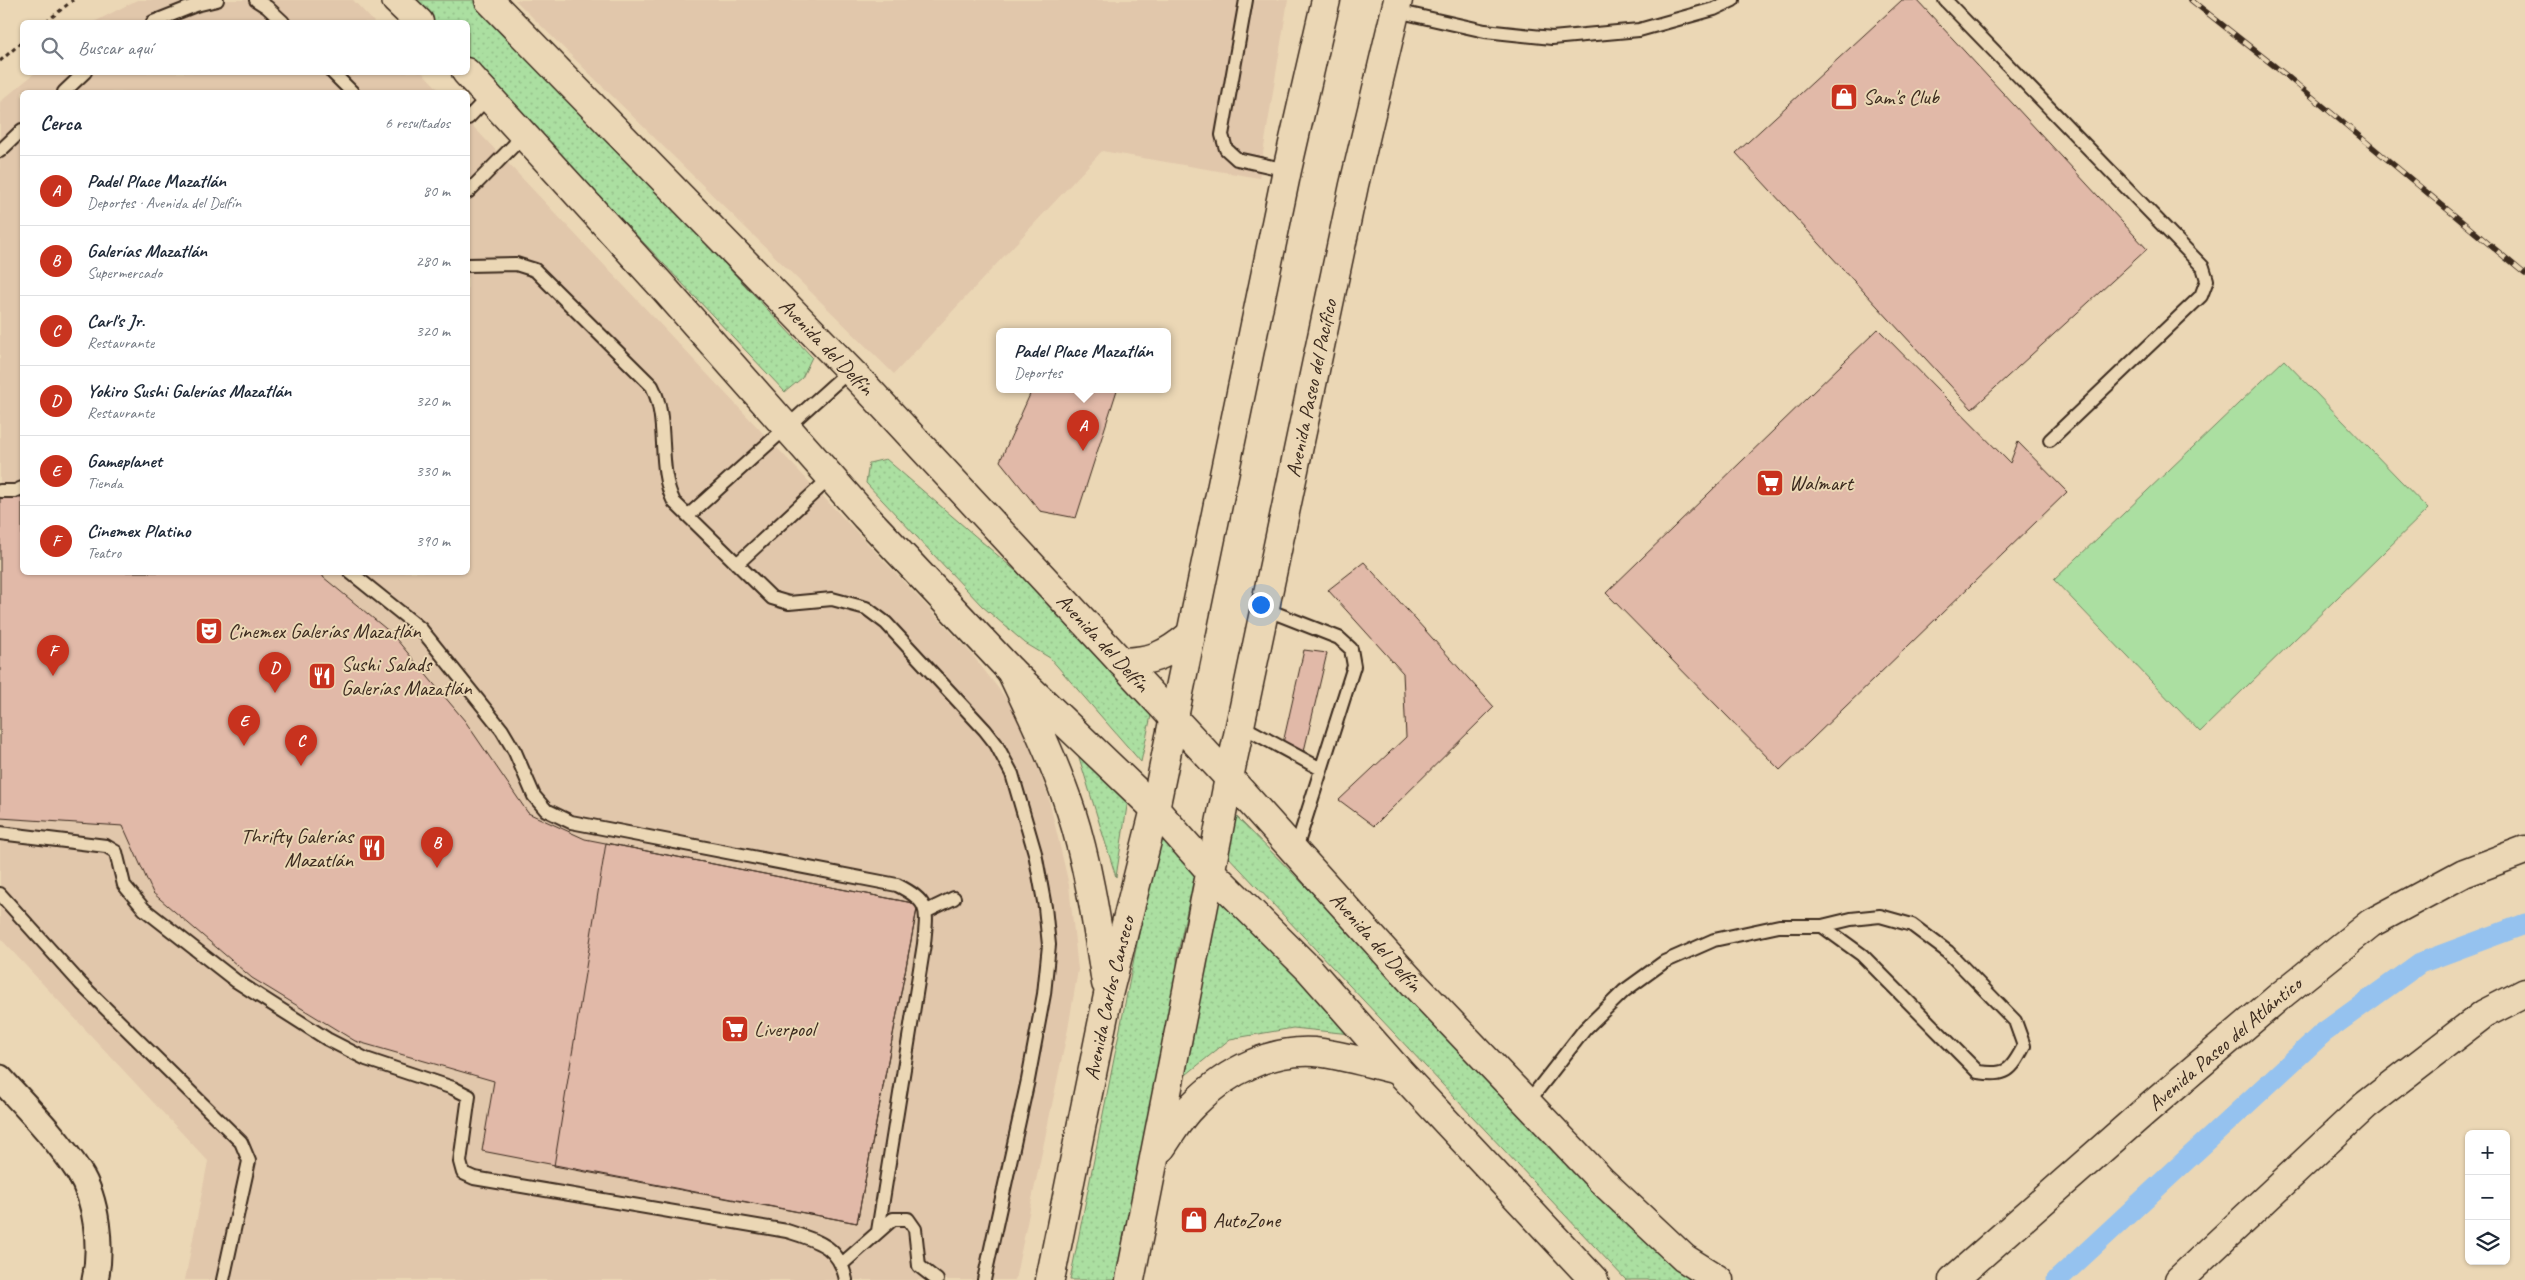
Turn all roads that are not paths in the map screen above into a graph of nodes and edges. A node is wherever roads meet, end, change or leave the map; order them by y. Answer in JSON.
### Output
{"nodes":[{"id":1,"x":217,"y":0,"type":"edge"},
{"id":2,"x":256,"y":0,"type":"edge"},
{"id":3,"x":396,"y":0,"type":"edge"},
{"id":4,"x":489,"y":0,"type":"edge"},
{"id":5,"x":1246,"y":0,"type":"edge"},
{"id":6,"x":1326,"y":0,"type":"edge"},
{"id":7,"x":1733,"y":0,"type":"edge"},
{"id":8,"x":1944,"y":0,"type":"edge"},
{"id":9,"x":1397,"y":6,"type":"edge"},
{"id":10,"x":158,"y":20,"type":"edge"},
{"id":11,"x":281,"y":20,"type":"edge"},
{"id":12,"x":417,"y":20,"type":"edge"},
{"id":13,"x":82,"y":75,"type":"edge"},
{"id":14,"x":335,"y":75,"type":"edge"},
{"id":15,"x":469,"y":75,"type":"edge"},
{"id":16,"x":66,"y":90,"type":"edge"},
{"id":17,"x":350,"y":90,"type":"edge"},
{"id":18,"x":488,"y":97,"type":"junction"},
{"id":19,"x":470,"y":116,"type":"edge"},
{"id":20,"x":20,"y":132,"type":"edge"},
{"id":21,"x":524,"y":135,"type":"junction"},
{"id":22,"x":0,"y":151,"type":"edge"},
{"id":23,"x":1287,"y":170,"type":"junction"},
{"id":24,"x":470,"y":190,"type":"edge"},
{"id":25,"x":470,"y":265,"type":"edge"},
{"id":26,"x":850,"y":370,"type":"junction"},
{"id":27,"x":787,"y":427,"type":"junction"},
{"id":28,"x":2050,"y":440,"type":"dead end"},
{"id":29,"x":831,"y":477,"type":"junction"},
{"id":30,"x":20,"y":489,"type":"edge"},
{"id":31,"x":0,"y":491,"type":"edge"},
{"id":32,"x":689,"y":515,"type":"junction"},
{"id":33,"x":737,"y":564,"type":"junction"},
{"id":34,"x":354,"y":575,"type":"edge"},
{"id":35,"x":1265,"y":608,"type":"junction"},
{"id":36,"x":1189,"y":636,"type":"junction"},
{"id":37,"x":1121,"y":662,"type":"junction"},
{"id":38,"x":1011,"y":671,"type":"junction"},
{"id":39,"x":1172,"y":719,"type":"junction"},
{"id":40,"x":1240,"y":725,"type":"junction"},
{"id":41,"x":1321,"y":769,"type":"junction"},
{"id":42,"x":1229,"y":778,"type":"junction"},
{"id":43,"x":1154,"y":809,"type":"junction"},
{"id":44,"x":0,"y":834,"type":"edge"},
{"id":45,"x":2525,"y":850,"type":"edge"},
{"id":46,"x":1295,"y":852,"type":"junction"},
{"id":47,"x":1210,"y":871,"type":"junction"},
{"id":48,"x":0,"y":894,"type":"edge"},
{"id":49,"x":954,"y":898,"type":"dead end"},
{"id":50,"x":927,"y":910,"type":"junction"},
{"id":51,"x":1822,"y":926,"type":"junction"},
{"id":52,"x":2525,"y":992,"type":"edge"},
{"id":53,"x":1108,"y":995,"type":"junction"},
{"id":54,"x":1398,"y":1070,"type":"junction"},
{"id":55,"x":0,"y":1078,"type":"edge"},
{"id":56,"x":1528,"y":1102,"type":"junction"},
{"id":57,"x":1156,"y":1155,"type":"junction"},
{"id":58,"x":878,"y":1231,"type":"junction"},
{"id":59,"x":842,"y":1264,"type":"junction"},
{"id":60,"x":95,"y":1280,"type":"edge"},
{"id":61,"x":222,"y":1280,"type":"edge"},
{"id":62,"x":846,"y":1280,"type":"edge"},
{"id":63,"x":937,"y":1280,"type":"edge"},
{"id":64,"x":984,"y":1280,"type":"edge"},
{"id":65,"x":1050,"y":1280,"type":"edge"},
{"id":66,"x":1130,"y":1280,"type":"edge"},
{"id":67,"x":1594,"y":1280,"type":"edge"},
{"id":68,"x":1719,"y":1280,"type":"edge"},
{"id":69,"x":1953,"y":1280,"type":"edge"},
{"id":70,"x":2179,"y":1280,"type":"edge"}],
"edges":[{"from":1,"to":10,"type":"lane"},
{"from":2,"to":11,"type":"lane"},
{"from":3,"to":12,"type":"street"},
{"from":4,"to":26,"type":"street","name":"Avenida del Delfín"},
{"from":5,"to":23,"type":"lane"},
{"from":6,"to":23,"type":"street"},
{"from":7,"to":9,"type":"lane"},
{"from":8,"to":28,"type":"lane"},
{"from":9,"to":35,"type":"street","name":"Avenida Paseo del Pacífico"},
{"from":13,"to":16,"type":"lane"},
{"from":14,"to":17,"type":"lane"},
{"from":15,"to":18,"type":"street"},
{"from":18,"to":19,"type":"lane"},
{"from":18,"to":21,"type":"street"},
{"from":20,"to":22,"type":"lane"},
{"from":21,"to":24,"type":"lane"},
{"from":21,"to":27,"type":"street"},
{"from":23,"to":36,"type":"street"},
{"from":25,"to":32,"type":"lane"},
{"from":26,"to":27,"type":"lane"},
{"from":26,"to":37,"type":"street","name":"Avenida del Delfín"},
{"from":27,"to":29,"type":"street"},
{"from":27,"to":32,"type":"lane"},
{"from":29,"to":33,"type":"lane"},
{"from":29,"to":38,"type":"street"},
{"from":30,"to":31,"type":"lane"},
{"from":32,"to":33,"type":"lane"},
{"from":33,"to":64,"type":"lane"},
{"from":34,"to":50,"type":"lane"},
{"from":35,"to":40,"type":"street","name":"Avenida Paseo del Pacífico"},
{"from":35,"to":41,"type":"lane"},
{"from":36,"to":37,"type":"street"},
{"from":36,"to":39,"type":"street"},
{"from":37,"to":39,"type":"street","name":"Avenida del Delfín"},
{"from":38,"to":43,"type":"street"},
{"from":38,"to":53,"type":"street"},
{"from":39,"to":42,"type":"street","name":"Avenida del Delfín"},
{"from":39,"to":43,"type":"street","name":"Avenida Carlos Canseco"},
{"from":40,"to":41,"type":"lane"},
{"from":40,"to":42,"type":"street","name":"Avenida Paseo del Pacífico"},
{"from":41,"to":46,"type":"lane"},
{"from":42,"to":46,"type":"street","name":"Avenida del Delfín"},
{"from":42,"to":47,"type":"street"},
{"from":43,"to":47,"type":"street"},
{"from":43,"to":53,"type":"street","name":"Avenida Carlos Canseco"},
{"from":44,"to":59,"type":"lane"},
{"from":45,"to":69,"type":"street","name":"Avenida Paseo del Atlántico"},
{"from":46,"to":56,"type":"street","name":"Avenida del Delfín"},
{"from":47,"to":54,"type":"street"},
{"from":47,"to":57,"type":"street"},
{"from":48,"to":61,"type":"lane"},
{"from":49,"to":50,"type":"lane"},
{"from":50,"to":58,"type":"lane"},
{"from":51,"to":51,"type":"lane"},
{"from":51,"to":56,"type":"lane"},
{"from":52,"to":70,"type":"street"},
{"from":53,"to":65,"type":"street","name":"Avenida Carlos Canseco"},
{"from":54,"to":57,"type":"street"},
{"from":54,"to":67,"type":"street"},
{"from":55,"to":60,"type":"street"},
{"from":56,"to":68,"type":"street","name":"Avenida del Delfín"},
{"from":57,"to":66,"type":"street"},
{"from":58,"to":59,"type":"lane"},
{"from":58,"to":63,"type":"lane"},
{"from":59,"to":62,"type":"lane"}]}
